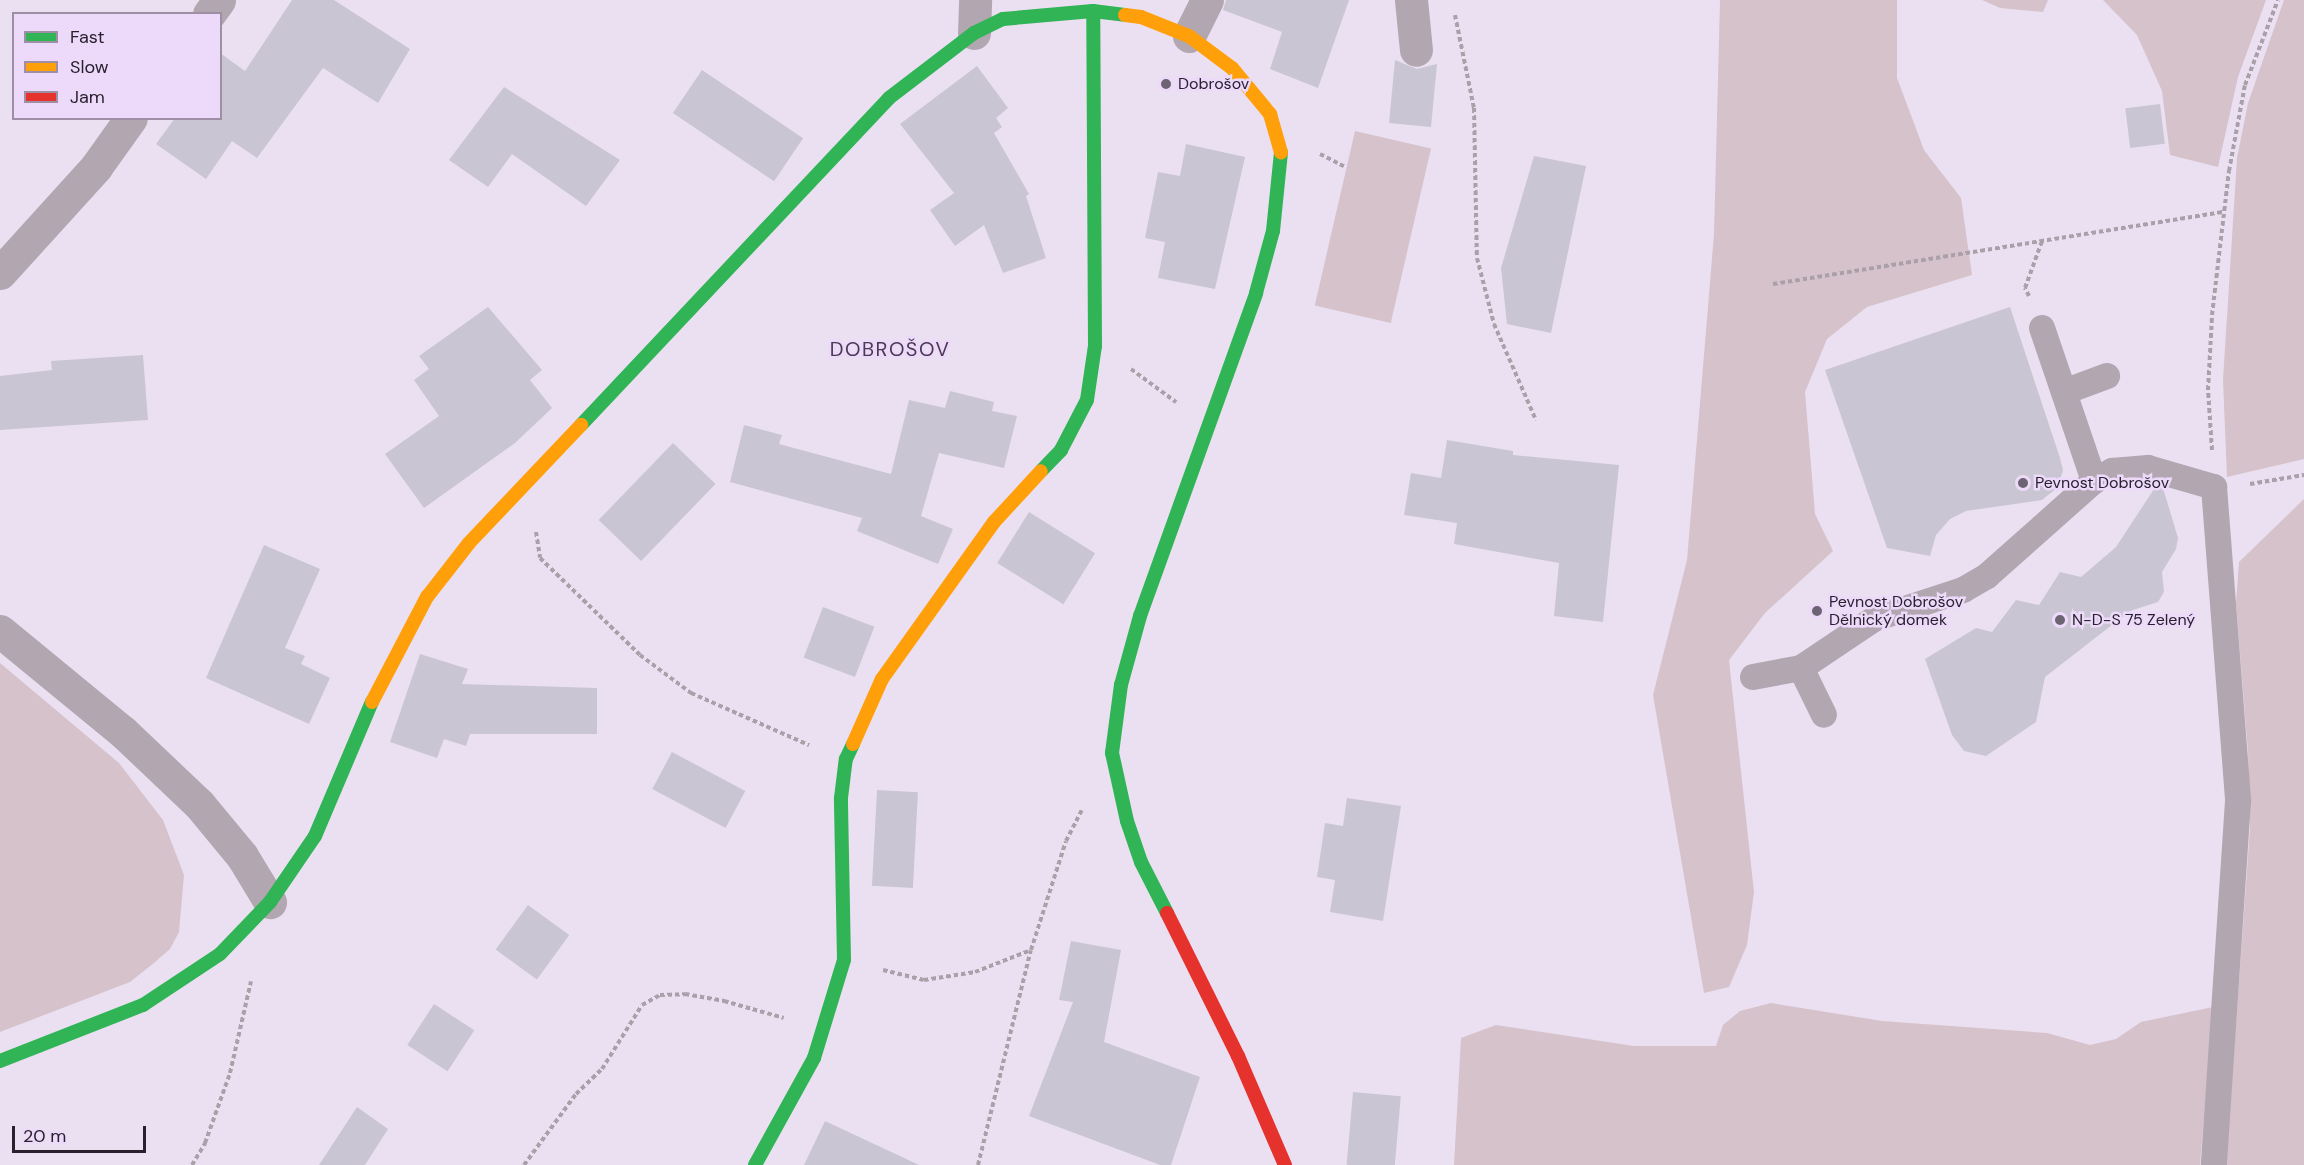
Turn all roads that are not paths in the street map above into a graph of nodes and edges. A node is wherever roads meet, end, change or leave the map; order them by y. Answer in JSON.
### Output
{"nodes":[{"id":1,"x":975,"y":0,"type":"edge"},
{"id":2,"x":1207,"y":0,"type":"edge"},
{"id":3,"x":1411,"y":0,"type":"edge"},
{"id":4,"x":1093,"y":11,"type":"junction"},
{"id":5,"x":974,"y":33,"type":"junction"},
{"id":6,"x":1189,"y":36,"type":"junction"},
{"id":7,"x":1416,"y":50,"type":"dead end"},
{"id":8,"x":130,"y":120,"type":"edge"},
{"id":9,"x":0,"y":273,"type":"edge"},
{"id":10,"x":2042,"y":328,"type":"road end"},
{"id":11,"x":2107,"y":376,"type":"dead end"},
{"id":12,"x":2064,"y":392,"type":"junction"},
{"id":13,"x":2094,"y":482,"type":"junction"},
{"id":14,"x":0,"y":631,"type":"edge"},
{"id":15,"x":1801,"y":668,"type":"junction"},
{"id":16,"x":1753,"y":677,"type":"dead end"},
{"id":17,"x":1824,"y":715,"type":"dead end"},
{"id":18,"x":270,"y":902,"type":"junction"},
{"id":19,"x":0,"y":1061,"type":"edge"},
{"id":20,"x":755,"y":1165,"type":"edge"},
{"id":21,"x":1285,"y":1165,"type":"edge"},
{"id":22,"x":2214,"y":1165,"type":"edge"}],
"edges":[{"from":1,"to":5,"type":"street"},
{"from":2,"to":6,"type":"street"},
{"from":3,"to":7,"type":"street"},
{"from":4,"to":5,"type":"street"},
{"from":4,"to":6,"type":"street"},
{"from":4,"to":20,"type":"street"},
{"from":5,"to":18,"type":"street"},
{"from":6,"to":21,"type":"street"},
{"from":8,"to":9,"type":"street"},
{"from":10,"to":12,"type":"lane"},
{"from":11,"to":12,"type":"lane"},
{"from":12,"to":13,"type":"lane"},
{"from":13,"to":15,"type":"lane"},
{"from":13,"to":22,"type":"lane"},
{"from":14,"to":18,"type":"street"},
{"from":15,"to":16,"type":"lane"},
{"from":15,"to":17,"type":"lane"},
{"from":18,"to":19,"type":"street"}]}
